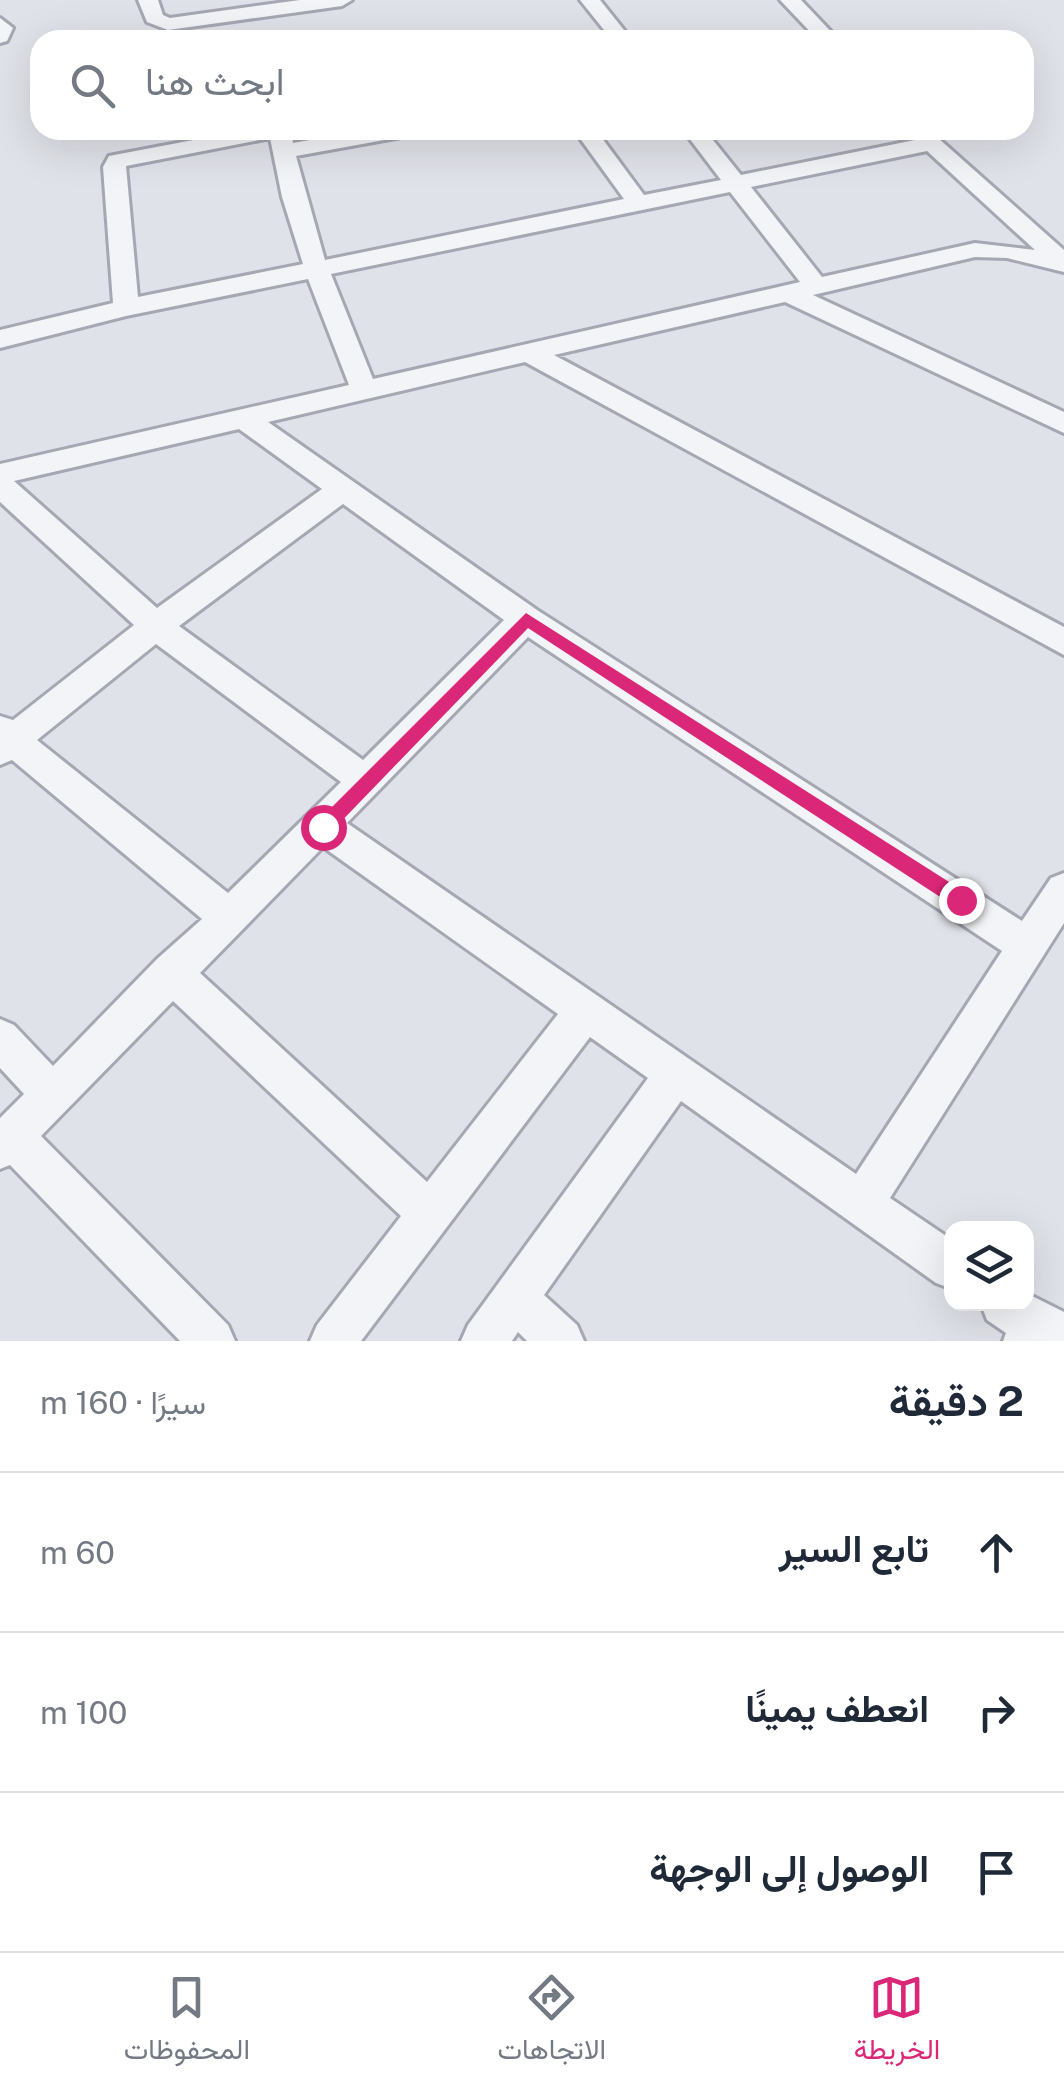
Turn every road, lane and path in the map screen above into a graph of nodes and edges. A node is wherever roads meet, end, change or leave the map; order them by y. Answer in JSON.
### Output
{"nodes":[{"id":1,"x":148,"y":0,"type":"edge"},
{"id":2,"x":342,"y":0,"type":"edge"},
{"id":3,"x":590,"y":0,"type":"edge"},
{"id":4,"x":790,"y":0,"type":"edge"},
{"id":5,"x":241,"y":7,"type":"edge"},
{"id":6,"x":0,"y":24,"type":"edge"},
{"id":7,"x":614,"y":30,"type":"edge"},
{"id":8,"x":818,"y":30,"type":"edge"},
{"id":9,"x":0,"y":36,"type":"edge"},
{"id":10,"x":267,"y":140,"type":"edge"},
{"id":11,"x":282,"y":140,"type":"edge"},
{"id":12,"x":593,"y":140,"type":"edge"},
{"id":13,"x":702,"y":140,"type":"edge"},
{"id":14,"x":910,"y":140,"type":"edge"},
{"id":15,"x":925,"y":140,"type":"edge"},
{"id":16,"x":737,"y":184,"type":"junction"},
{"id":17,"x":638,"y":204,"type":"junction"},
{"id":18,"x":1064,"y":264,"type":"edge"},
{"id":19,"x":317,"y":270,"type":"junction"},
{"id":20,"x":817,"y":288,"type":"junction"},
{"id":21,"x":789,"y":294,"type":"junction"},
{"id":22,"x":126,"y":308,"type":"junction"},
{"id":23,"x":0,"y":339,"type":"edge"},
{"id":24,"x":529,"y":353,"type":"junction"},
{"id":25,"x":364,"y":389,"type":"junction"},
{"id":26,"x":244,"y":419,"type":"junction"},
{"id":27,"x":1064,"y":423,"type":"edge"},
{"id":28,"x":0,"y":474,"type":"edge"},
{"id":29,"x":0,"y":485,"type":"edge"},
{"id":30,"x":343,"y":489,"type":"junction"},
{"id":31,"x":526,"y":620,"type":"junction"},
{"id":32,"x":156,"y":626,"type":"junction"},
{"id":33,"x":1064,"y":642,"type":"edge"},
{"id":34,"x":4,"y":740,"type":"edge"},
{"id":35,"x":368,"y":782,"type":"junction"},
{"id":36,"x":323,"y":827,"type":"junction"},
{"id":37,"x":1064,"y":890,"type":"edge"},
{"id":38,"x":227,"y":916,"type":"junction"},
{"id":39,"x":1029,"y":947,"type":"junction"},
{"id":40,"x":171,"y":972,"type":"junction"},
{"id":41,"x":585,"y":1010,"type":"junction"},
{"id":42,"x":0,"y":1039,"type":"edge"},
{"id":43,"x":676,"y":1074,"type":"junction"},
{"id":44,"x":51,"y":1093,"type":"junction"},
{"id":45,"x":5,"y":1142,"type":"edge"},
{"id":46,"x":861,"y":1204,"type":"junction"},
{"id":47,"x":430,"y":1214,"type":"junction"},
{"id":48,"x":944,"y":1261,"type":"edge"},
{"id":49,"x":515,"y":1299,"type":"junction"},
{"id":50,"x":212,"y":1341,"type":"edge"},
{"id":51,"x":333,"y":1341,"type":"edge"},
{"id":52,"x":484,"y":1341,"type":"edge"},
{"id":53,"x":561,"y":1341,"type":"edge"}],
"edges":[{"from":1,"to":5,"type":"street"},
{"from":2,"to":5,"type":"street"},
{"from":3,"to":7,"type":"street"},
{"from":4,"to":8,"type":"street"},
{"from":6,"to":9,"type":"street"},
{"from":10,"to":22,"type":"street"},
{"from":11,"to":19,"type":"street"},
{"from":12,"to":17,"type":"street"},
{"from":13,"to":16,"type":"street"},
{"from":14,"to":16,"type":"street"},
{"from":15,"to":18,"type":"street"},
{"from":16,"to":17,"type":"street"},
{"from":16,"to":20,"type":"street"},
{"from":17,"to":19,"type":"street"},
{"from":18,"to":20,"type":"street"},
{"from":19,"to":22,"type":"street"},
{"from":19,"to":25,"type":"street"},
{"from":20,"to":21,"type":"street"},
{"from":21,"to":24,"type":"street"},
{"from":21,"to":27,"type":"street"},
{"from":22,"to":23,"type":"street"},
{"from":24,"to":25,"type":"street"},
{"from":24,"to":33,"type":"street"},
{"from":25,"to":26,"type":"street"},
{"from":26,"to":28,"type":"street"},
{"from":26,"to":30,"type":"street"},
{"from":29,"to":32,"type":"street"},
{"from":30,"to":31,"type":"street"},
{"from":30,"to":32,"type":"street"},
{"from":31,"to":35,"type":"street"},
{"from":31,"to":39,"type":"street"},
{"from":32,"to":34,"type":"street"},
{"from":32,"to":35,"type":"street"},
{"from":34,"to":38,"type":"street"},
{"from":35,"to":36,"type":"street"},
{"from":36,"to":38,"type":"street"},
{"from":36,"to":41,"type":"street"},
{"from":37,"to":39,"type":"street"},
{"from":38,"to":40,"type":"street"},
{"from":39,"to":46,"type":"street"},
{"from":40,"to":44,"type":"street"},
{"from":40,"to":47,"type":"street"},
{"from":41,"to":43,"type":"street"},
{"from":41,"to":47,"type":"street"},
{"from":42,"to":44,"type":"street"},
{"from":43,"to":46,"type":"street"},
{"from":43,"to":49,"type":"street"},
{"from":44,"to":45,"type":"street"},
{"from":45,"to":50,"type":"street"},
{"from":46,"to":48,"type":"street"},
{"from":47,"to":51,"type":"street"},
{"from":49,"to":52,"type":"street"},
{"from":49,"to":53,"type":"street"}]}
